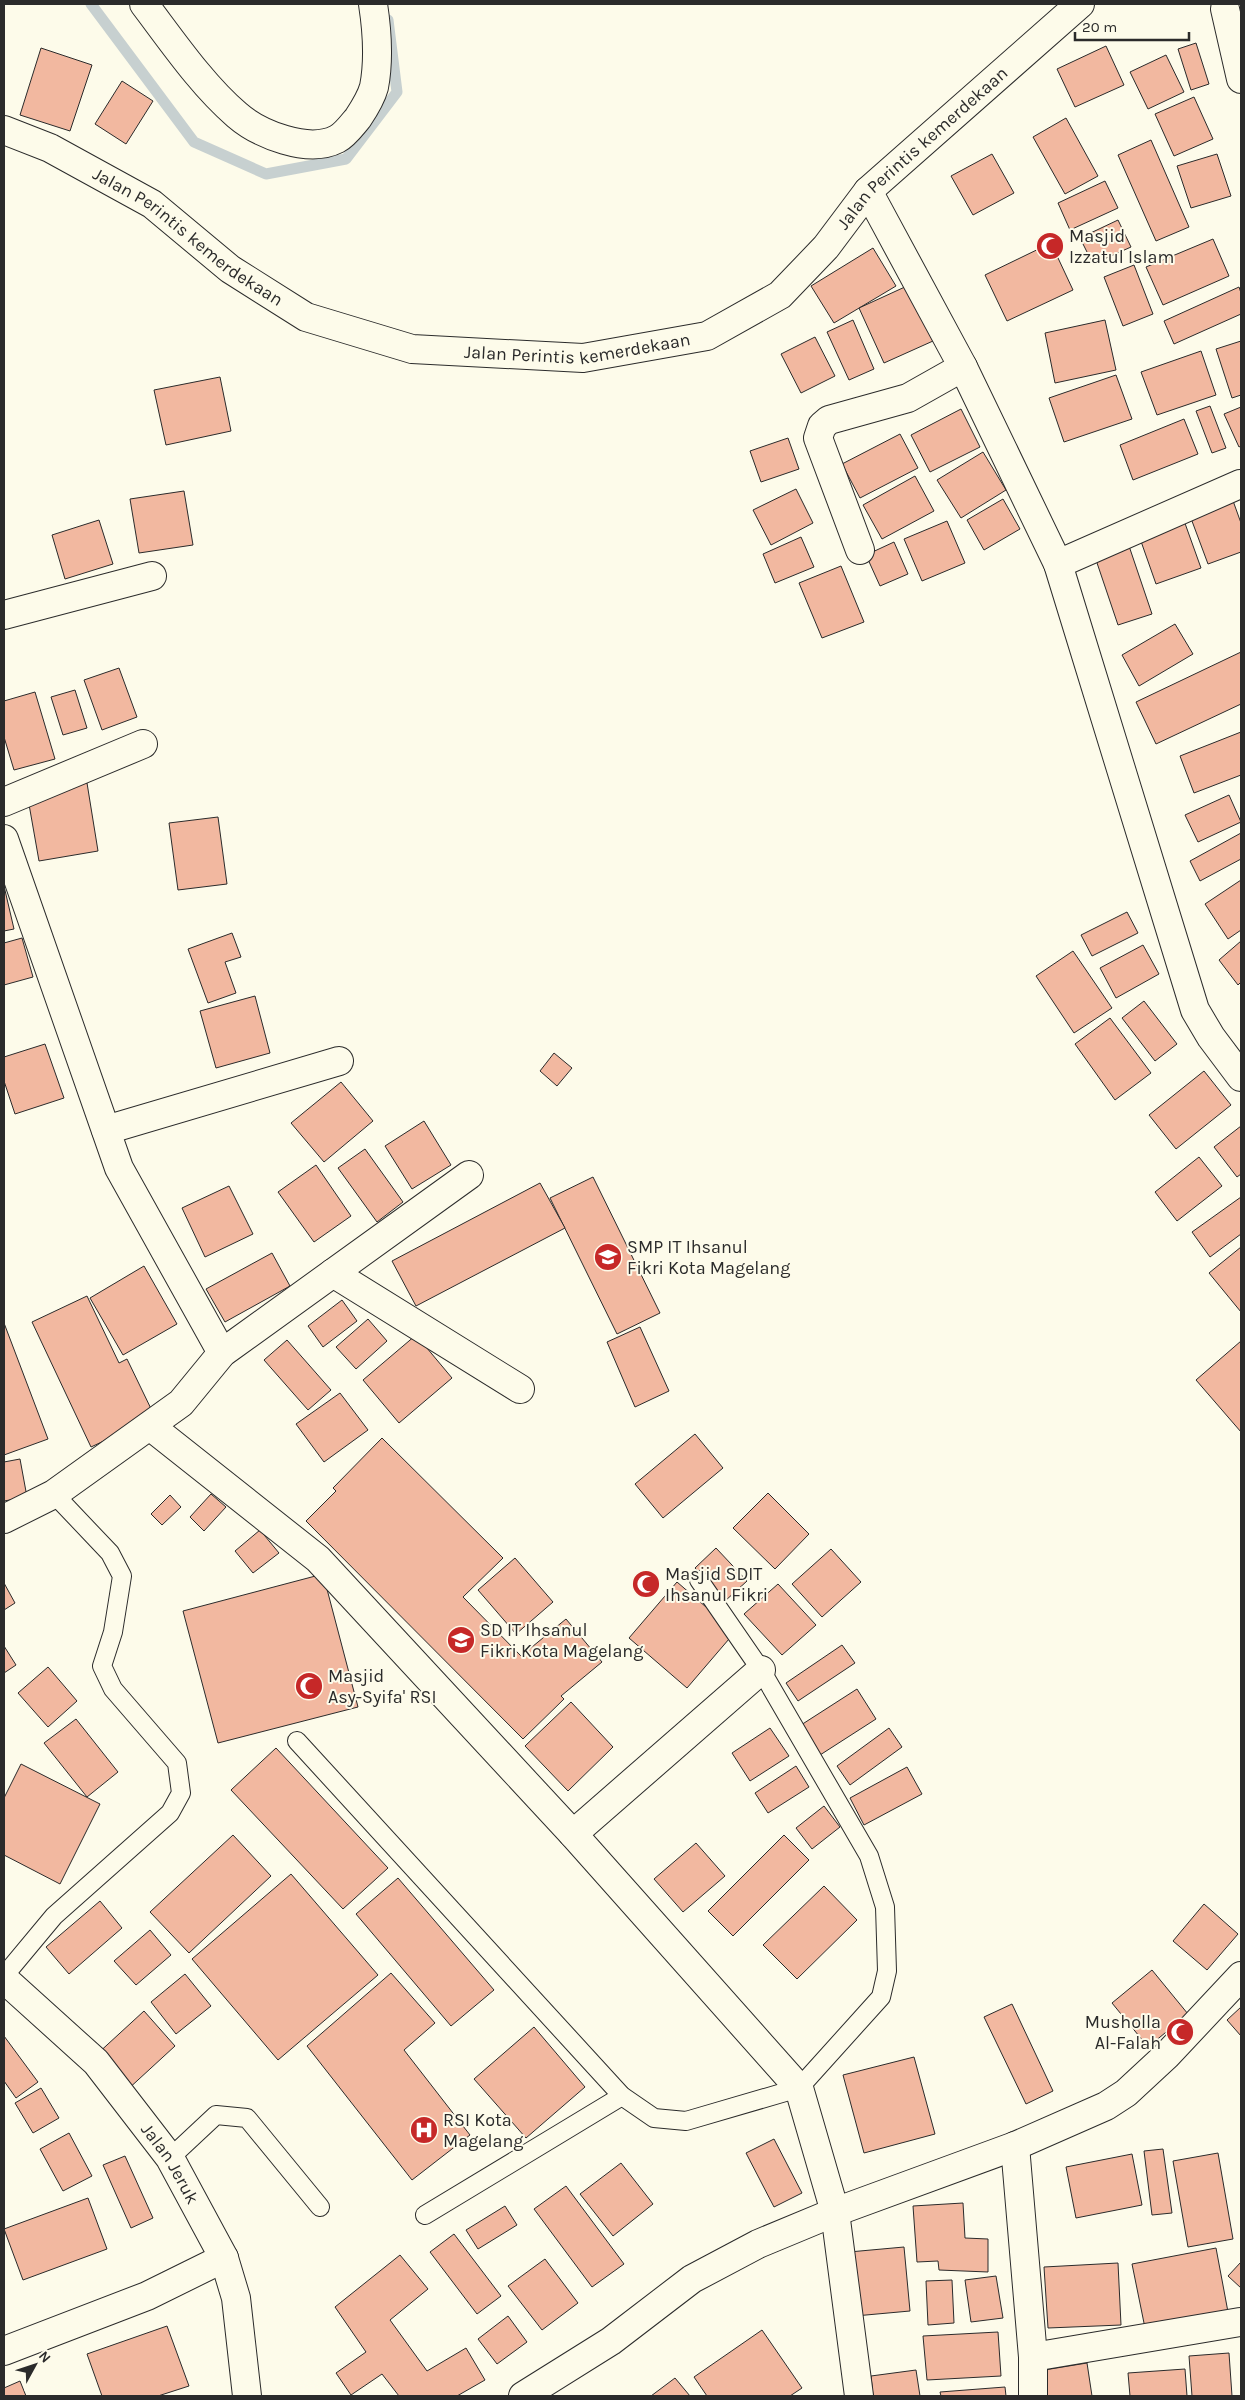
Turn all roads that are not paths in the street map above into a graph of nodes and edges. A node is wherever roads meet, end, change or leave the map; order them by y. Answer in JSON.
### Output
{"nodes":[{"id":1,"x":144,"y":4,"type":"edge"},
{"id":2,"x":373,"y":4,"type":"edge"},
{"id":3,"x":1080,"y":4,"type":"edge"},
{"id":4,"x":1229,"y":6,"type":"edge"},
{"id":5,"x":1241,"y":79,"type":"edge"},
{"id":6,"x":4,"y":130,"type":"edge"},
{"id":7,"x":868,"y":191,"type":"junction"},
{"id":8,"x":963,"y":367,"type":"junction"},
{"id":9,"x":1240,"y":484,"type":"dead end"},
{"id":10,"x":860,"y":550,"type":"dead end"},
{"id":11,"x":1058,"y":564,"type":"junction"},
{"id":12,"x":152,"y":576,"type":"dead end"},
{"id":13,"x":4,"y":616,"type":"edge"},
{"id":14,"x":142,"y":744,"type":"dead end"},
{"id":15,"x":4,"y":802,"type":"edge"},
{"id":16,"x":4,"y":839,"type":"edge"},
{"id":17,"x":339,"y":1061,"type":"dead end"},
{"id":18,"x":1241,"y":1077,"type":"edge"},
{"id":19,"x":106,"y":1130,"type":"junction"},
{"id":20,"x":470,"y":1175,"type":"dead end"},
{"id":21,"x":333,"y":1274,"type":"junction"},
{"id":22,"x":222,"y":1353,"type":"junction"},
{"id":23,"x":520,"y":1388,"type":"dead end"},
{"id":24,"x":150,"y":1426,"type":"junction"},
{"id":25,"x":54,"y":1494,"type":"junction"},
{"id":26,"x":4,"y":1519,"type":"edge"},
{"id":27,"x":699,"y":1580,"type":"dead end"},
{"id":28,"x":761,"y":1670,"type":"junction"},
{"id":29,"x":297,"y":1741,"type":"dead end"},
{"id":30,"x":573,"y":1834,"type":"junction"},
{"id":31,"x":1241,"y":1976,"type":"edge"},
{"id":32,"x":4,"y":1978,"type":"edge"},
{"id":33,"x":799,"y":2088,"type":"junction"},
{"id":34,"x":622,"y":2096,"type":"junction"},
{"id":35,"x":1015,"y":2146,"type":"junction"},
{"id":36,"x":170,"y":2158,"type":"junction"},
{"id":37,"x":320,"y":2207,"type":"dead end"},
{"id":38,"x":835,"y":2212,"type":"junction"},
{"id":39,"x":425,"y":2215,"type":"dead end"},
{"id":40,"x":224,"y":2258,"type":"junction"},
{"id":41,"x":1240,"y":2322,"type":"edge"},
{"id":42,"x":4,"y":2351,"type":"edge"},
{"id":43,"x":1033,"y":2357,"type":"junction"},
{"id":44,"x":247,"y":2396,"type":"edge"},
{"id":45,"x":523,"y":2396,"type":"edge"},
{"id":46,"x":859,"y":2396,"type":"edge"},
{"id":47,"x":1033,"y":2396,"type":"edge"}],
"edges":[{"from":1,"to":2,"type":"street"},
{"from":3,"to":7,"type":"street","name":"Jalan Perintis kemerdekaan"},
{"from":4,"to":5,"type":"street"},
{"from":6,"to":7,"type":"street","name":"Jalan Perintis kemerdekaan"},
{"from":7,"to":8,"type":"street"},
{"from":8,"to":10,"type":"street"},
{"from":8,"to":11,"type":"street"},
{"from":9,"to":11,"type":"street"},
{"from":11,"to":18,"type":"street"},
{"from":12,"to":13,"type":"street"},
{"from":14,"to":15,"type":"street"},
{"from":16,"to":19,"type":"street"},
{"from":17,"to":19,"type":"street"},
{"from":19,"to":22,"type":"street"},
{"from":20,"to":21,"type":"street"},
{"from":21,"to":22,"type":"street"},
{"from":21,"to":23,"type":"street"},
{"from":22,"to":24,"type":"street"},
{"from":24,"to":25,"type":"street"},
{"from":24,"to":30,"type":"street"},
{"from":25,"to":26,"type":"street"},
{"from":25,"to":32,"type":"lane"},
{"from":27,"to":28,"type":"lane"},
{"from":28,"to":30,"type":"street"},
{"from":28,"to":33,"type":"lane"},
{"from":29,"to":34,"type":"lane"},
{"from":30,"to":33,"type":"street"},
{"from":31,"to":35,"type":"street"},
{"from":32,"to":36,"type":"street","name":"Jalan Jeruk"},
{"from":33,"to":34,"type":"lane"},
{"from":33,"to":38,"type":"street"},
{"from":34,"to":39,"type":"lane"},
{"from":35,"to":38,"type":"street"},
{"from":35,"to":43,"type":"street"},
{"from":36,"to":37,"type":"lane"},
{"from":36,"to":40,"type":"street","name":"Jalan Jeruk"},
{"from":38,"to":45,"type":"street"},
{"from":38,"to":46,"type":"street"},
{"from":40,"to":42,"type":"street"},
{"from":40,"to":44,"type":"street","name":"Jalan Jeruk"},
{"from":41,"to":43,"type":"street"},
{"from":43,"to":47,"type":"street"}]}
